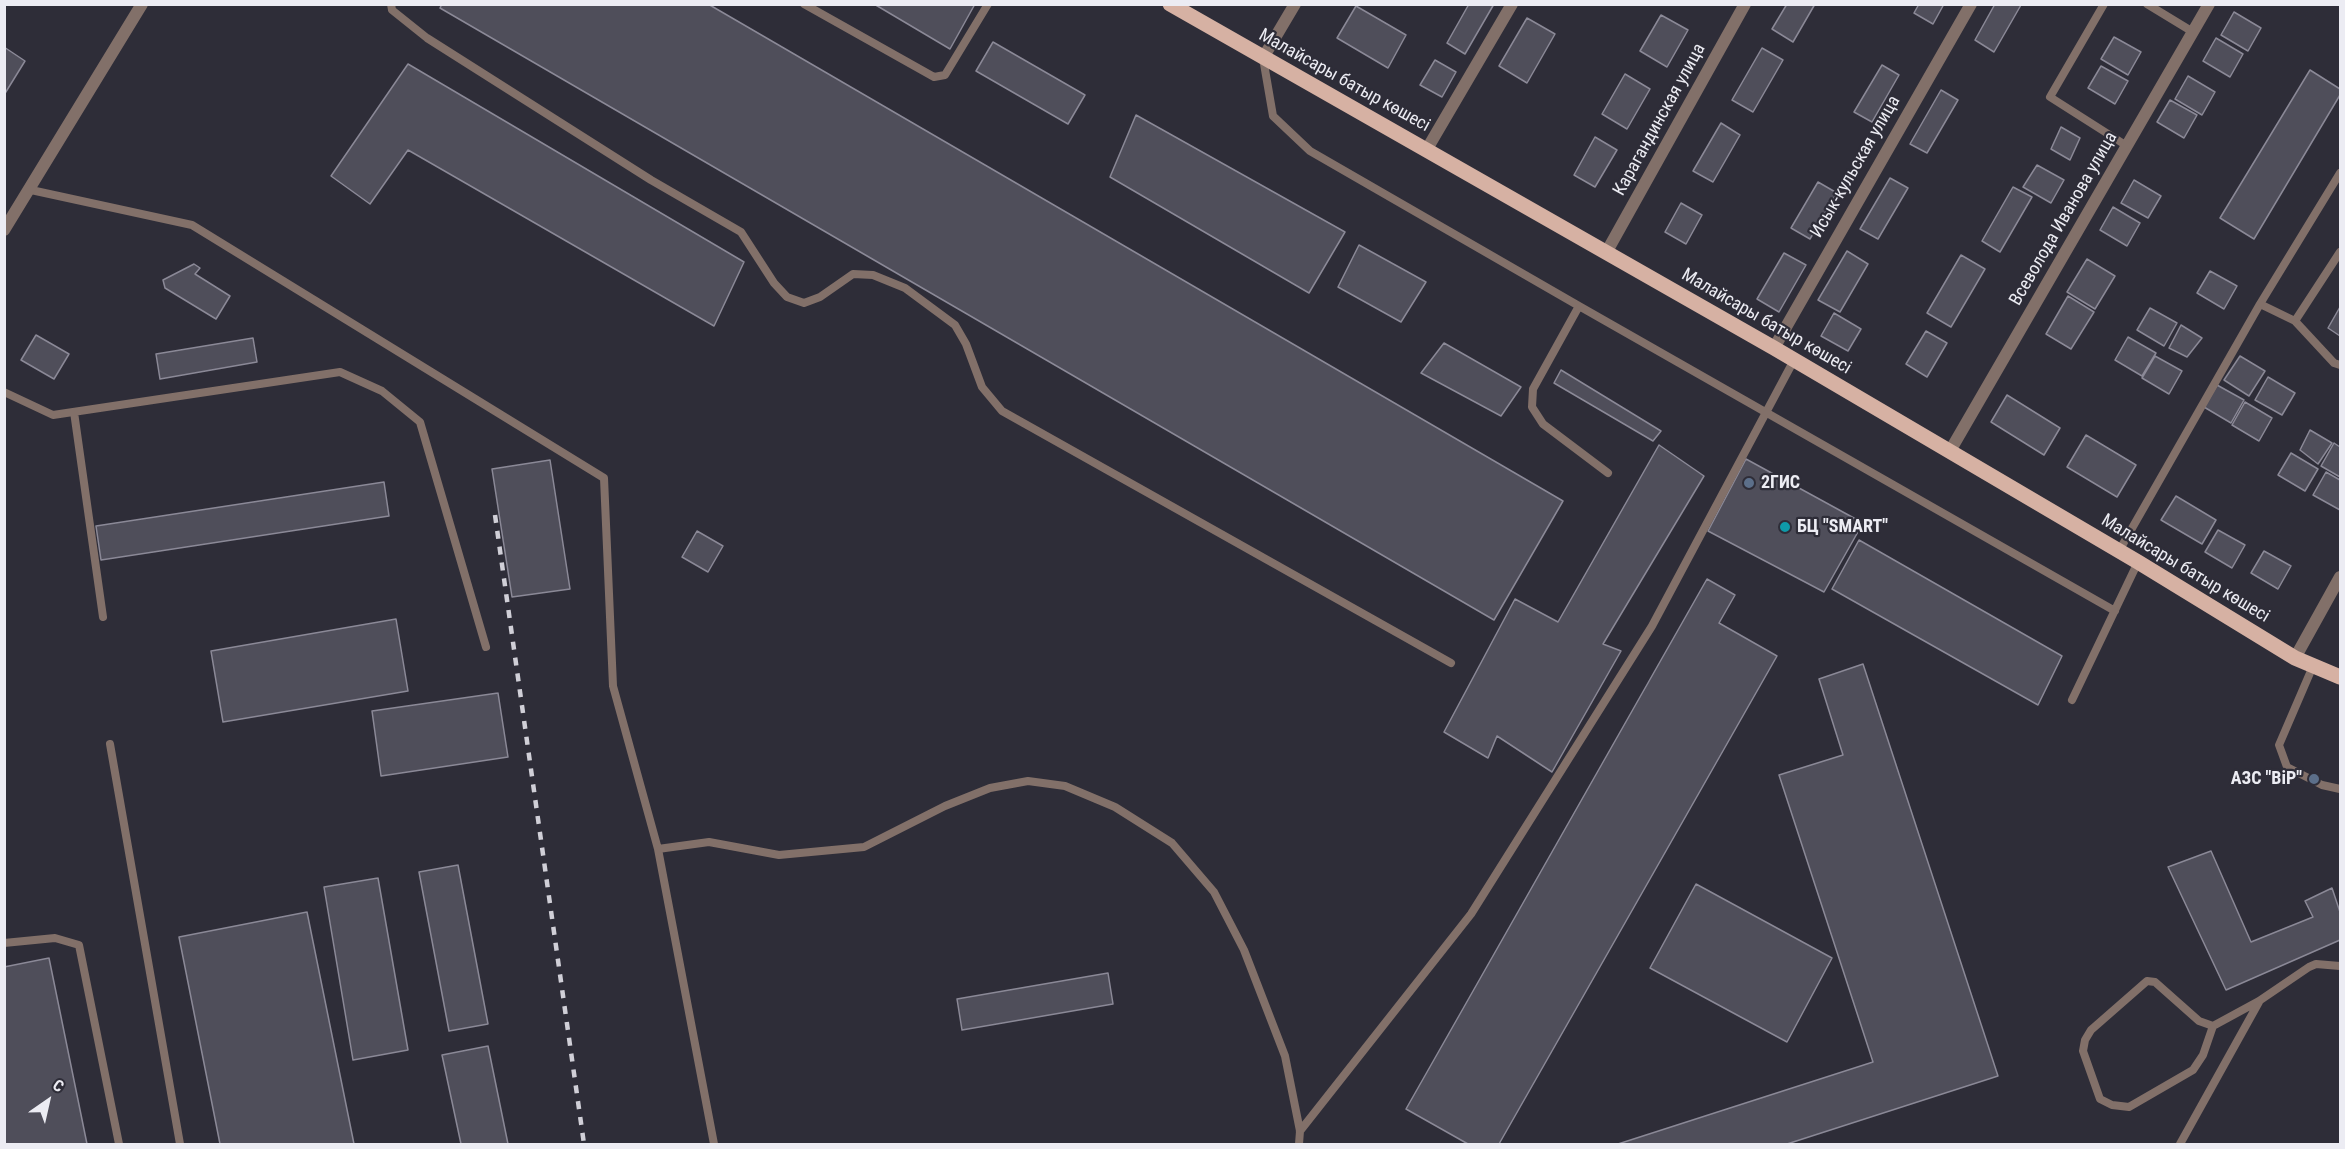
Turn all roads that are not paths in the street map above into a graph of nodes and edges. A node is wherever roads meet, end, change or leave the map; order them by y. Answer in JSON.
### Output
{"nodes":[{"id":1,"x":142,"y":4,"type":"edge"},
{"id":2,"x":391,"y":4,"type":"edge"},
{"id":3,"x":804,"y":4,"type":"edge"},
{"id":4,"x":988,"y":4,"type":"edge"},
{"id":5,"x":1170,"y":4,"type":"edge"},
{"id":6,"x":1295,"y":4,"type":"edge"},
{"id":7,"x":1512,"y":4,"type":"edge"},
{"id":8,"x":1745,"y":4,"type":"edge"},
{"id":9,"x":1971,"y":4,"type":"edge"},
{"id":10,"x":2104,"y":4,"type":"edge"},
{"id":11,"x":2147,"y":4,"type":"edge"},
{"id":12,"x":2209,"y":4,"type":"edge"},
{"id":13,"x":2193,"y":32,"type":"junction"},
{"id":14,"x":1263,"y":58,"type":"junction"},
{"id":15,"x":2127,"y":146,"type":"junction"},
{"id":16,"x":1427,"y":148,"type":"junction"},
{"id":17,"x":2340,"y":173,"type":"edge"},
{"id":18,"x":31,"y":190,"type":"junction"},
{"id":19,"x":4,"y":230,"type":"edge"},
{"id":20,"x":2340,"y":252,"type":"edge"},
{"id":21,"x":1606,"y":253,"type":"junction"},
{"id":22,"x":2260,"y":304,"type":"junction"},
{"id":23,"x":1579,"y":306,"type":"junction"},
{"id":24,"x":2295,"y":321,"type":"junction"},
{"id":25,"x":1774,"y":348,"type":"junction"},
{"id":26,"x":1794,"y":360,"type":"junction"},
{"id":27,"x":2340,"y":365,"type":"edge"},
{"id":28,"x":4,"y":392,"type":"edge"},
{"id":29,"x":74,"y":412,"type":"junction"},
{"id":30,"x":1766,"y":412,"type":"junction"},
{"id":31,"x":1950,"y":451,"type":"junction"},
{"id":32,"x":1608,"y":473,"type":"dead end"},
{"id":33,"x":2119,"y":551,"type":"junction"},
{"id":34,"x":2138,"y":562,"type":"junction"},
{"id":35,"x":2340,"y":577,"type":"edge"},
{"id":36,"x":2115,"y":611,"type":"junction"},
{"id":37,"x":103,"y":617,"type":"dead end"},
{"id":38,"x":486,"y":646,"type":"dead end"},
{"id":39,"x":2295,"y":658,"type":"junction"},
{"id":40,"x":1451,"y":663,"type":"dead end"},
{"id":41,"x":2313,"y":666,"type":"junction"},
{"id":42,"x":2340,"y":676,"type":"edge"},
{"id":43,"x":2072,"y":700,"type":"dead end"},
{"id":44,"x":110,"y":744,"type":"dead end"},
{"id":45,"x":2340,"y":789,"type":"edge"},
{"id":46,"x":658,"y":849,"type":"junction"},
{"id":47,"x":4,"y":943,"type":"edge"},
{"id":48,"x":2340,"y":966,"type":"edge"},
{"id":49,"x":2259,"y":1001,"type":"junction"},
{"id":50,"x":2213,"y":1026,"type":"junction"},
{"id":51,"x":1300,"y":1131,"type":"junction"},
{"id":52,"x":119,"y":1144,"type":"edge"},
{"id":53,"x":180,"y":1144,"type":"edge"},
{"id":54,"x":714,"y":1144,"type":"edge"},
{"id":55,"x":1299,"y":1144,"type":"edge"},
{"id":56,"x":2180,"y":1144,"type":"edge"}],
"edges":[{"from":1,"to":18,"type":"street"},
{"from":2,"to":40,"type":"lane"},
{"from":3,"to":4,"type":"lane"},
{"from":5,"to":14,"type":"main road","name":"Малайсары батыр көшесі"},
{"from":6,"to":14,"type":"street"},
{"from":7,"to":16,"type":"street"},
{"from":8,"to":21,"type":"street","name":"Карагандинская улица"},
{"from":9,"to":25,"type":"street","name":"Исык-кульская улица"},
{"from":10,"to":15,"type":"lane"},
{"from":11,"to":13,"type":"lane"},
{"from":12,"to":13,"type":"street","name":"Всеволода Иванова улица"},
{"from":13,"to":15,"type":"street","name":"Всеволода Иванова улица"},
{"from":14,"to":16,"type":"main road","name":"Малайсары батыр көшесі"},
{"from":14,"to":23,"type":"lane"},
{"from":15,"to":31,"type":"street","name":"Всеволода Иванова улица"},
{"from":16,"to":21,"type":"main road","name":"Малайсары батыр көшесі"},
{"from":17,"to":22,"type":"lane"},
{"from":18,"to":19,"type":"street"},
{"from":18,"to":46,"type":"lane"},
{"from":20,"to":24,"type":"lane"},
{"from":21,"to":25,"type":"main road","name":"Малайсары батыр көшесі"},
{"from":22,"to":24,"type":"lane"},
{"from":22,"to":33,"type":"lane"},
{"from":23,"to":30,"type":"lane"},
{"from":23,"to":32,"type":"lane"},
{"from":24,"to":27,"type":"lane"},
{"from":25,"to":26,"type":"main road","name":"Малайсары батыр көшесі"},
{"from":26,"to":30,"type":"lane"},
{"from":26,"to":31,"type":"main road","name":"Малайсары батыр көшесі"},
{"from":28,"to":29,"type":"lane"},
{"from":29,"to":37,"type":"lane"},
{"from":29,"to":38,"type":"lane"},
{"from":30,"to":36,"type":"lane"},
{"from":30,"to":51,"type":"lane"},
{"from":31,"to":33,"type":"main road","name":"Малайсары батыр көшесі"},
{"from":33,"to":34,"type":"main road","name":"Малайсары батыр көшесі"},
{"from":34,"to":36,"type":"lane"},
{"from":34,"to":39,"type":"main road","name":"Малайсары батыр көшесі"},
{"from":35,"to":39,"type":"street"},
{"from":36,"to":43,"type":"lane"},
{"from":39,"to":41,"type":"main road","name":"Малайсары батыр көшесі"},
{"from":41,"to":42,"type":"main road","name":"Малайсары батыр көшесі"},
{"from":41,"to":45,"type":"lane"},
{"from":44,"to":53,"type":"lane"},
{"from":46,"to":51,"type":"lane"},
{"from":46,"to":54,"type":"lane"},
{"from":47,"to":52,"type":"lane"},
{"from":48,"to":49,"type":"lane"},
{"from":49,"to":50,"type":"lane"},
{"from":49,"to":56,"type":"lane"},
{"from":50,"to":50,"type":"lane"},
{"from":51,"to":55,"type":"lane"}]}
